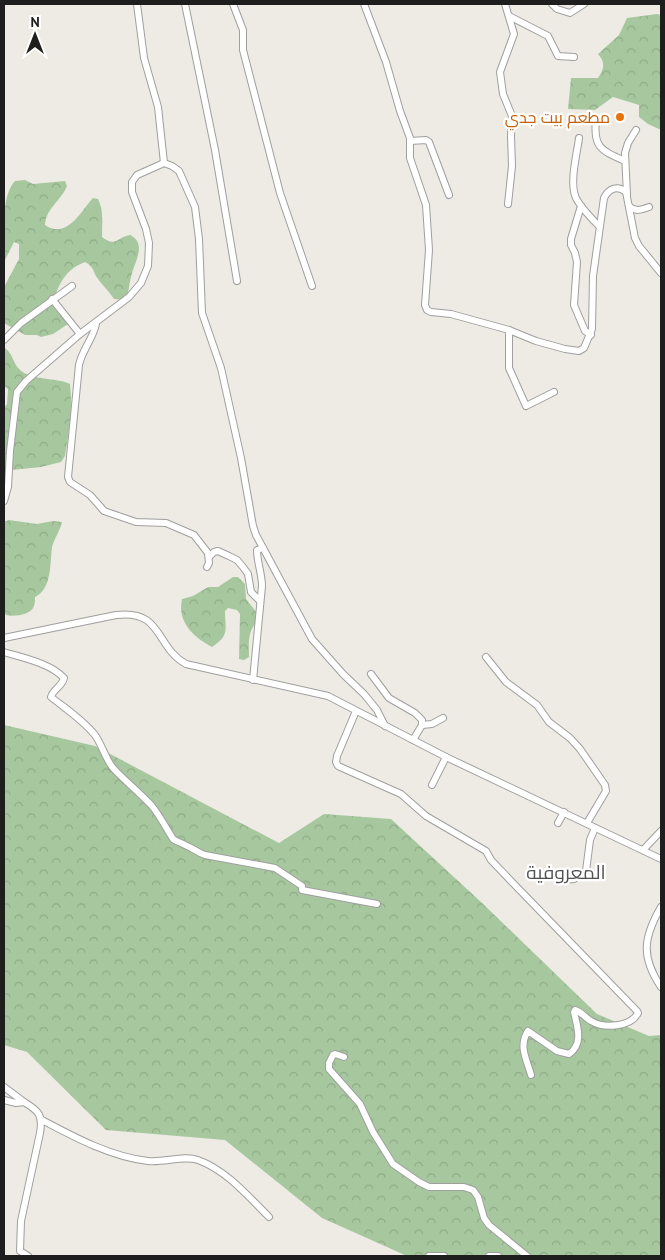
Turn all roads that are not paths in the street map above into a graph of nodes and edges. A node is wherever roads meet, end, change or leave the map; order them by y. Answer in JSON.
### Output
{"nodes":[{"id":1,"x":137,"y":4,"type":"edge"},
{"id":2,"x":185,"y":4,"type":"edge"},
{"id":3,"x":233,"y":4,"type":"edge"},
{"id":4,"x":364,"y":4,"type":"edge"},
{"id":5,"x":504,"y":4,"type":"edge"},
{"id":6,"x":552,"y":4,"type":"edge"},
{"id":7,"x":584,"y":4,"type":"edge"},
{"id":8,"x":509,"y":16,"type":"junction"},
{"id":9,"x":574,"y":57,"type":"dead end"},
{"id":10,"x":596,"y":119,"type":"dead end"},
{"id":11,"x":636,"y":130,"type":"dead end"},
{"id":12,"x":579,"y":138,"type":"dead end"},
{"id":13,"x":410,"y":141,"type":"junction"},
{"id":14,"x":625,"y":161,"type":"junction"},
{"id":15,"x":164,"y":163,"type":"junction"},
{"id":16,"x":449,"y":195,"type":"dead end"},
{"id":17,"x":627,"y":196,"type":"junction"},
{"id":18,"x":508,"y":204,"type":"dead end"},
{"id":19,"x":581,"y":206,"type":"junction"},
{"id":20,"x":629,"y":206,"type":"junction"},
{"id":21,"x":649,"y":207,"type":"dead end"},
{"id":22,"x":600,"y":226,"type":"junction"},
{"id":23,"x":661,"y":273,"type":"edge"},
{"id":24,"x":237,"y":281,"type":"dead end"},
{"id":25,"x":72,"y":286,"type":"dead end"},
{"id":26,"x":312,"y":286,"type":"dead end"},
{"id":27,"x":52,"y":299,"type":"junction"},
{"id":28,"x":96,"y":324,"type":"junction"},
{"id":29,"x":509,"y":330,"type":"junction"},
{"id":30,"x":80,"y":334,"type":"junction"},
{"id":31,"x":591,"y":335,"type":"junction"},
{"id":32,"x":4,"y":340,"type":"edge"},
{"id":33,"x":554,"y":392,"type":"dead end"},
{"id":34,"x":4,"y":501,"type":"edge"},
{"id":35,"x":263,"y":548,"type":"junction"},
{"id":36,"x":209,"y":557,"type":"junction"},
{"id":37,"x":207,"y":567,"type":"dead end"},
{"id":38,"x":260,"y":601,"type":"junction"},
{"id":39,"x":4,"y":638,"type":"edge"},
{"id":40,"x":4,"y":652,"type":"edge"},
{"id":41,"x":486,"y":657,"type":"dead end"},
{"id":42,"x":371,"y":674,"type":"dead end"},
{"id":43,"x":253,"y":680,"type":"junction"},
{"id":44,"x":356,"y":711,"type":"junction"},
{"id":45,"x":443,"y":718,"type":"dead end"},
{"id":46,"x":422,"y":725,"type":"junction"},
{"id":47,"x":385,"y":726,"type":"junction"},
{"id":48,"x":413,"y":740,"type":"junction"},
{"id":49,"x":446,"y":757,"type":"junction"},
{"id":50,"x":432,"y":785,"type":"dead end"},
{"id":51,"x":564,"y":812,"type":"junction"},
{"id":52,"x":558,"y":823,"type":"dead end"},
{"id":53,"x":587,"y":824,"type":"junction"},
{"id":54,"x":595,"y":828,"type":"junction"},
{"id":55,"x":661,"y":830,"type":"edge"},
{"id":56,"x":643,"y":850,"type":"junction"},
{"id":57,"x":661,"y":858,"type":"edge"},
{"id":58,"x":562,"y":880,"type":"dead end"},
{"id":59,"x":377,"y":904,"type":"dead end"},
{"id":60,"x":661,"y":909,"type":"edge"},
{"id":61,"x":661,"y":987,"type":"edge"},
{"id":62,"x":344,"y":1057,"type":"dead end"},
{"id":63,"x":532,"y":1075,"type":"dead end"},
{"id":64,"x":4,"y":1088,"type":"edge"},
{"id":65,"x":4,"y":1100,"type":"edge"},
{"id":66,"x":24,"y":1102,"type":"junction"},
{"id":67,"x":42,"y":1120,"type":"junction"},
{"id":68,"x":269,"y":1217,"type":"dead end"},
{"id":69,"x":28,"y":1256,"type":"edge"},
{"id":70,"x":429,"y":1256,"type":"edge"},
{"id":71,"x":444,"y":1256,"type":"edge"},
{"id":72,"x":489,"y":1256,"type":"edge"},
{"id":73,"x":498,"y":1256,"type":"edge"},
{"id":74,"x":527,"y":1256,"type":"edge"}],
"edges":[{"from":1,"to":15,"type":"street"},
{"from":2,"to":24,"type":"street"},
{"from":3,"to":26,"type":"street"},
{"from":4,"to":13,"type":"street"},
{"from":5,"to":8,"type":"street"},
{"from":6,"to":7,"type":"street"},
{"from":8,"to":9,"type":"street"},
{"from":8,"to":18,"type":"street"},
{"from":10,"to":14,"type":"street"},
{"from":11,"to":14,"type":"street"},
{"from":12,"to":19,"type":"street"},
{"from":13,"to":16,"type":"street"},
{"from":13,"to":29,"type":"street"},
{"from":14,"to":17,"type":"street"},
{"from":15,"to":28,"type":"street"},
{"from":15,"to":35,"type":"street"},
{"from":17,"to":20,"type":"street"},
{"from":17,"to":22,"type":"street"},
{"from":19,"to":22,"type":"street"},
{"from":19,"to":31,"type":"street"},
{"from":20,"to":21,"type":"street"},
{"from":20,"to":23,"type":"street"},
{"from":22,"to":31,"type":"street"},
{"from":25,"to":27,"type":"street"},
{"from":27,"to":30,"type":"street"},
{"from":27,"to":32,"type":"street"},
{"from":28,"to":30,"type":"street"},
{"from":28,"to":36,"type":"street"},
{"from":29,"to":31,"type":"street"},
{"from":29,"to":33,"type":"street"},
{"from":30,"to":34,"type":"street"},
{"from":35,"to":38,"type":"street"},
{"from":35,"to":47,"type":"street"},
{"from":36,"to":37,"type":"street"},
{"from":36,"to":38,"type":"street"},
{"from":38,"to":43,"type":"street"},
{"from":39,"to":43,"type":"street"},
{"from":40,"to":59,"type":"street"},
{"from":41,"to":53,"type":"street"},
{"from":42,"to":46,"type":"street"},
{"from":43,"to":44,"type":"street"},
{"from":44,"to":47,"type":"street"},
{"from":44,"to":63,"type":"street"},
{"from":45,"to":46,"type":"street"},
{"from":46,"to":48,"type":"street"},
{"from":47,"to":48,"type":"street"},
{"from":48,"to":49,"type":"street"},
{"from":49,"to":50,"type":"street"},
{"from":49,"to":51,"type":"street"},
{"from":51,"to":52,"type":"street"},
{"from":51,"to":53,"type":"street"},
{"from":53,"to":54,"type":"street"},
{"from":54,"to":56,"type":"street"},
{"from":54,"to":58,"type":"street"},
{"from":55,"to":56,"type":"street"},
{"from":56,"to":57,"type":"street"},
{"from":60,"to":61,"type":"street"},
{"from":62,"to":74,"type":"street"},
{"from":64,"to":66,"type":"street"},
{"from":65,"to":66,"type":"street"},
{"from":66,"to":67,"type":"street"},
{"from":67,"to":68,"type":"street"},
{"from":67,"to":69,"type":"street"},
{"from":70,"to":71,"type":"street"},
{"from":72,"to":73,"type":"street"}]}
